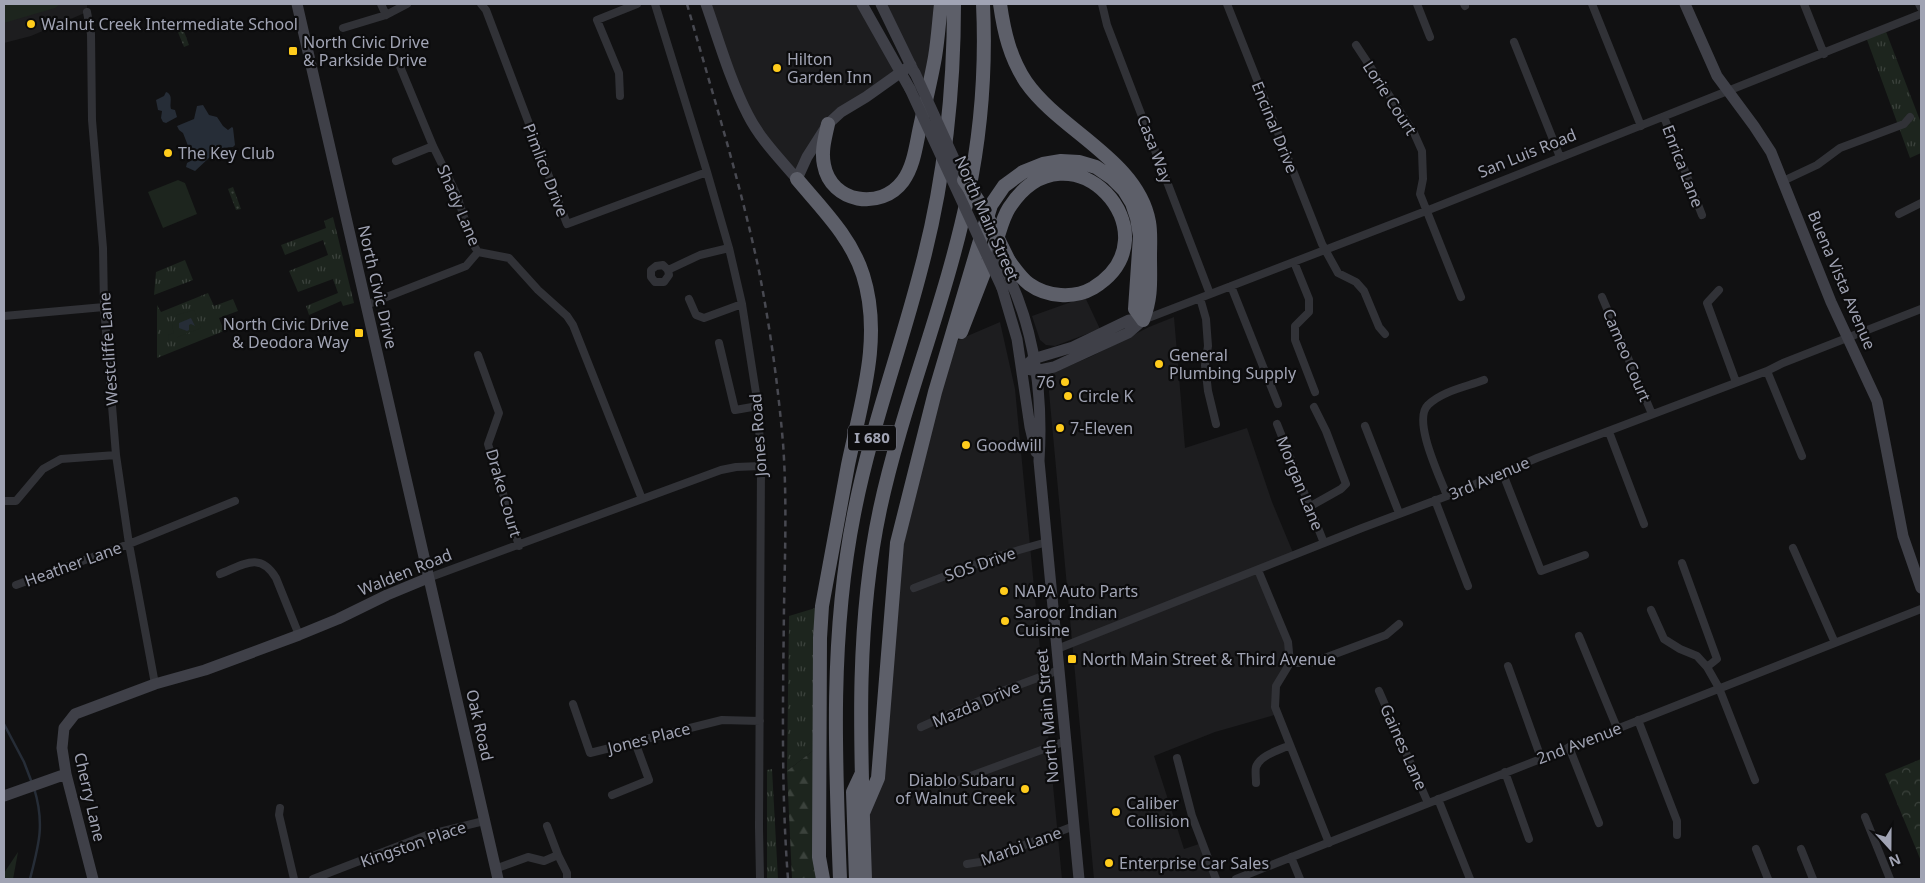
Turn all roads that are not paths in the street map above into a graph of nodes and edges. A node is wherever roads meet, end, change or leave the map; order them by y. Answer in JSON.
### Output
{"nodes":[{"id":1,"x":296,"y":4,"type":"edge"},
{"id":2,"x":381,"y":4,"type":"edge"},
{"id":3,"x":407,"y":4,"type":"edge"},
{"id":4,"x":481,"y":4,"type":"edge"},
{"id":5,"x":637,"y":4,"type":"edge"},
{"id":6,"x":655,"y":4,"type":"edge"},
{"id":7,"x":706,"y":4,"type":"edge"},
{"id":8,"x":862,"y":4,"type":"edge"},
{"id":9,"x":881,"y":4,"type":"edge"},
{"id":10,"x":941,"y":4,"type":"edge"},
{"id":11,"x":954,"y":4,"type":"edge"},
{"id":12,"x":983,"y":4,"type":"edge"},
{"id":13,"x":1000,"y":4,"type":"edge"},
{"id":14,"x":1102,"y":4,"type":"edge"},
{"id":15,"x":1227,"y":4,"type":"edge"},
{"id":16,"x":1417,"y":4,"type":"edge"},
{"id":17,"x":1592,"y":4,"type":"edge"},
{"id":18,"x":1685,"y":4,"type":"edge"},
{"id":19,"x":1804,"y":4,"type":"edge"},
{"id":20,"x":1920,"y":4,"type":"edge"},
{"id":21,"x":1921,"y":8,"type":"edge"},
{"id":22,"x":87,"y":12,"type":"dead end"},
{"id":23,"x":1921,"y":14,"type":"edge"},
{"id":24,"x":386,"y":15,"type":"junction"},
{"id":25,"x":343,"y":28,"type":"dead end"},
{"id":26,"x":1430,"y":37,"type":"dead end"},
{"id":27,"x":1514,"y":42,"type":"dead end"},
{"id":28,"x":1356,"y":45,"type":"dead end"},
{"id":29,"x":1824,"y":54,"type":"junction"},
{"id":30,"x":399,"y":64,"type":"dead end"},
{"id":31,"x":909,"y":70,"type":"junction"},
{"id":32,"x":1728,"y":91,"type":"junction"},
{"id":33,"x":620,"y":96,"type":"dead end"},
{"id":34,"x":1664,"y":117,"type":"junction"},
{"id":35,"x":1910,"y":117,"type":"dead end"},
{"id":36,"x":828,"y":124,"type":"junction"},
{"id":37,"x":1641,"y":126,"type":"junction"},
{"id":38,"x":433,"y":146,"type":"junction"},
{"id":39,"x":1560,"y":157,"type":"junction"},
{"id":40,"x":396,"y":162,"type":"dead end"},
{"id":41,"x":707,"y":172,"type":"junction"},
{"id":42,"x":797,"y":179,"type":"junction"},
{"id":43,"x":964,"y":180,"type":"joint"},
{"id":44,"x":1783,"y":182,"type":"junction"},
{"id":45,"x":1921,"y":203,"type":"edge"},
{"id":46,"x":1426,"y":210,"type":"junction"},
{"id":47,"x":1899,"y":214,"type":"dead end"},
{"id":48,"x":1702,"y":215,"type":"dead end"},
{"id":49,"x":729,"y":248,"type":"junction"},
{"id":50,"x":1325,"y":250,"type":"junction"},
{"id":51,"x":478,"y":252,"type":"junction"},
{"id":52,"x":1294,"y":262,"type":"junction"},
{"id":53,"x":1008,"y":267,"type":"junction"},
{"id":54,"x":668,"y":270,"type":"dead end"},
{"id":55,"x":1231,"y":286,"type":"junction"},
{"id":56,"x":1718,"y":290,"type":"dead end"},
{"id":57,"x":1210,"y":294,"type":"junction"},
{"id":58,"x":1461,"y":297,"type":"dead end"},
{"id":59,"x":1602,"y":297,"type":"dead end"},
{"id":60,"x":1200,"y":298,"type":"junction"},
{"id":61,"x":689,"y":300,"type":"dead end"},
{"id":62,"x":742,"y":304,"type":"junction"},
{"id":63,"x":366,"y":306,"type":"junction"},
{"id":64,"x":104,"y":307,"type":"junction"},
{"id":65,"x":1921,"y":309,"type":"edge"},
{"id":66,"x":4,"y":316,"type":"edge"},
{"id":67,"x":1143,"y":320,"type":"junction"},
{"id":68,"x":1385,"y":334,"type":"dead end"},
{"id":69,"x":1846,"y":338,"type":"junction"},
{"id":70,"x":719,"y":343,"type":"dead end"},
{"id":71,"x":478,"y":355,"type":"dead end"},
{"id":72,"x":1033,"y":359,"type":"junction"},
{"id":73,"x":1022,"y":368,"type":"junction"},
{"id":74,"x":1035,"y":371,"type":"junction"},
{"id":75,"x":1767,"y":371,"type":"junction"},
{"id":76,"x":1484,"y":380,"type":"dead end"},
{"id":77,"x":1736,"y":382,"type":"junction"},
{"id":78,"x":935,"y":392,"type":"junction"},
{"id":79,"x":1315,"y":392,"type":"dead end"},
{"id":80,"x":1278,"y":404,"type":"dead end"},
{"id":81,"x":758,"y":406,"type":"junction"},
{"id":82,"x":1314,"y":407,"type":"dead end"},
{"id":83,"x":1652,"y":414,"type":"junction"},
{"id":84,"x":1216,"y":424,"type":"dead end"},
{"id":85,"x":1277,"y":424,"type":"dead end"},
{"id":86,"x":1365,"y":426,"type":"dead end"},
{"id":87,"x":1609,"y":432,"type":"junction"},
{"id":88,"x":116,"y":455,"type":"junction"},
{"id":89,"x":1802,"y":456,"type":"dead end"},
{"id":90,"x":1039,"y":461,"type":"junction"},
{"id":91,"x":761,"y":466,"type":"junction"},
{"id":92,"x":1503,"y":474,"type":"junction"},
{"id":93,"x":1447,"y":496,"type":"junction"},
{"id":94,"x":642,"y":499,"type":"junction"},
{"id":95,"x":1435,"y":500,"type":"junction"},
{"id":96,"x":4,"y":501,"type":"edge"},
{"id":97,"x":235,"y":501,"type":"dead end"},
{"id":98,"x":1309,"y":507,"type":"junction"},
{"id":99,"x":1399,"y":513,"type":"junction"},
{"id":100,"x":1644,"y":524,"type":"dead end"},
{"id":101,"x":1047,"y":542,"type":"junction"},
{"id":102,"x":1324,"y":543,"type":"junction"},
{"id":103,"x":129,"y":544,"type":"junction"},
{"id":104,"x":519,"y":546,"type":"junction"},
{"id":105,"x":1793,"y":548,"type":"dead end"},
{"id":106,"x":1585,"y":555,"type":"dead end"},
{"id":107,"x":1682,"y":563,"type":"dead end"},
{"id":108,"x":1258,"y":570,"type":"junction"},
{"id":109,"x":220,"y":574,"type":"dead end"},
{"id":110,"x":428,"y":578,"type":"junction"},
{"id":111,"x":16,"y":584,"type":"dead end"},
{"id":112,"x":1468,"y":586,"type":"dead end"},
{"id":113,"x":914,"y":588,"type":"dead end"},
{"id":114,"x":1921,"y":588,"type":"edge"},
{"id":115,"x":1921,"y":609,"type":"edge"},
{"id":116,"x":1652,"y":610,"type":"dead end"},
{"id":117,"x":1399,"y":624,"type":"dead end"},
{"id":118,"x":299,"y":635,"type":"junction"},
{"id":119,"x":1579,"y":636,"type":"dead end"},
{"id":120,"x":1835,"y":644,"type":"junction"},
{"id":121,"x":1057,"y":649,"type":"junction"},
{"id":122,"x":1290,"y":662,"type":"junction"},
{"id":123,"x":1508,"y":666,"type":"dead end"},
{"id":124,"x":1707,"y":667,"type":"junction"},
{"id":125,"x":1059,"y":670,"type":"junction"},
{"id":126,"x":155,"y":684,"type":"junction"},
{"id":127,"x":1719,"y":688,"type":"junction"},
{"id":128,"x":1379,"y":691,"type":"dead end"},
{"id":129,"x":573,"y":704,"type":"dead end"},
{"id":130,"x":1638,"y":720,"type":"junction"},
{"id":131,"x":760,"y":721,"type":"junction"},
{"id":132,"x":67,"y":722,"type":"joint"},
{"id":133,"x":921,"y":727,"type":"dead end"},
{"id":134,"x":1617,"y":728,"type":"junction"},
{"id":135,"x":1066,"y":741,"type":"junction"},
{"id":136,"x":635,"y":742,"type":"junction"},
{"id":137,"x":1290,"y":745,"type":"junction"},
{"id":138,"x":1569,"y":747,"type":"junction"},
{"id":139,"x":1176,"y":758,"type":"dead end"},
{"id":140,"x":1541,"y":758,"type":"junction"},
{"id":141,"x":862,"y":772,"type":"junction"},
{"id":142,"x":1505,"y":772,"type":"junction"},
{"id":143,"x":66,"y":774,"type":"junction"},
{"id":144,"x":1755,"y":780,"type":"dead end"},
{"id":145,"x":1256,"y":783,"type":"dead end"},
{"id":146,"x":946,"y":785,"type":"dead end"},
{"id":147,"x":612,"y":795,"type":"dead end"},
{"id":148,"x":4,"y":796,"type":"edge"},
{"id":149,"x":1438,"y":799,"type":"junction"},
{"id":150,"x":1428,"y":803,"type":"junction"},
{"id":151,"x":280,"y":808,"type":"dead end"},
{"id":152,"x":863,"y":813,"type":"junction"},
{"id":153,"x":1865,"y":817,"type":"dead end"},
{"id":154,"x":484,"y":821,"type":"junction"},
{"id":155,"x":1599,"y":822,"type":"dead end"},
{"id":156,"x":547,"y":826,"type":"dead end"},
{"id":157,"x":1074,"y":826,"type":"junction"},
{"id":158,"x":1677,"y":835,"type":"dead end"},
{"id":159,"x":1529,"y":839,"type":"dead end"},
{"id":160,"x":1329,"y":843,"type":"junction"},
{"id":161,"x":1756,"y":849,"type":"dead end"},
{"id":162,"x":1801,"y":849,"type":"dead end"},
{"id":163,"x":558,"y":856,"type":"junction"},
{"id":164,"x":1291,"y":857,"type":"junction"},
{"id":165,"x":967,"y":864,"type":"dead end"},
{"id":166,"x":497,"y":874,"type":"edge"},
{"id":167,"x":92,"y":879,"type":"edge"},
{"id":168,"x":294,"y":879,"type":"edge"},
{"id":169,"x":314,"y":879,"type":"edge"},
{"id":170,"x":567,"y":879,"type":"edge"},
{"id":171,"x":760,"y":879,"type":"edge"},
{"id":172,"x":823,"y":879,"type":"edge"},
{"id":173,"x":840,"y":879,"type":"edge"},
{"id":174,"x":856,"y":879,"type":"edge"},
{"id":175,"x":865,"y":879,"type":"edge"},
{"id":176,"x":1079,"y":879,"type":"edge"},
{"id":177,"x":1216,"y":879,"type":"edge"},
{"id":178,"x":1236,"y":879,"type":"edge"},
{"id":179,"x":1300,"y":879,"type":"edge"},
{"id":180,"x":1470,"y":879,"type":"edge"},
{"id":181,"x":1768,"y":879,"type":"edge"},
{"id":182,"x":1814,"y":879,"type":"edge"},
{"id":183,"x":1890,"y":879,"type":"edge"}],
"edges":[{"from":1,"to":63,"type":"main road","name":"North Civic Drive"},
{"from":2,"to":24,"type":"street"},
{"from":3,"to":24,"type":"street"},
{"from":4,"to":41,"type":"street","name":"Pimlico Drive"},
{"from":5,"to":33,"type":"street"},
{"from":6,"to":41,"type":"street","name":"Jones Road"},
{"from":7,"to":42,"type":"main road"},
{"from":8,"to":31,"type":"main road","name":"North Main Street"},
{"from":9,"to":31,"type":"main road","name":"North Main Street"},
{"from":10,"to":36,"type":"highway"},
{"from":11,"to":173,"type":"highway","number":"I 680"},
{"from":12,"to":141,"type":"highway","number":"I 680"},
{"from":13,"to":67,"type":"highway"},
{"from":14,"to":57,"type":"street","name":"Casa Way"},
{"from":15,"to":50,"type":"street","name":"Encinal Drive"},
{"from":16,"to":26,"type":"street"},
{"from":17,"to":37,"type":"street"},
{"from":18,"to":32,"type":"main road","name":"Buena Vista Avenue"},
{"from":19,"to":29,"type":"street"},
{"from":20,"to":21,"type":"street"},
{"from":22,"to":64,"type":"street","name":"Westcliffe Lane"},
{"from":23,"to":29,"type":"street","name":"San Luis Road"},
{"from":24,"to":25,"type":"street"},
{"from":27,"to":39,"type":"street"},
{"from":28,"to":46,"type":"street","name":"Lorie Court"},
{"from":29,"to":32,"type":"street","name":"San Luis Road"},
{"from":30,"to":38,"type":"street","name":"Shady Lane"},
{"from":31,"to":36,"type":"main road"},
{"from":31,"to":43,"type":"main road","name":"North Main Street","bridge":true},
{"from":31,"to":73,"type":"main road","name":"North Main Street","bridge":true},
{"from":32,"to":34,"type":"street","name":"San Luis Road"},
{"from":32,"to":44,"type":"main road","name":"Buena Vista Avenue"},
{"from":34,"to":37,"type":"street","name":"San Luis Road"},
{"from":34,"to":48,"type":"street","name":"Enrica Lane"},
{"from":35,"to":44,"type":"street"},
{"from":36,"to":42,"type":"main road"},
{"from":37,"to":39,"type":"street","name":"San Luis Road"},
{"from":38,"to":40,"type":"street"},
{"from":38,"to":51,"type":"street","name":"Shady Lane"},
{"from":39,"to":46,"type":"street","name":"San Luis Road"},
{"from":41,"to":49,"type":"street","name":"Jones Road"},
{"from":42,"to":172,"type":"highway"},
{"from":43,"to":53,"type":"highway","bridge":true},
{"from":44,"to":69,"type":"main road","name":"Buena Vista Avenue"},
{"from":45,"to":47,"type":"street"},
{"from":46,"to":50,"type":"street","name":"San Luis Road"},
{"from":46,"to":58,"type":"street","name":"Lorie Court"},
{"from":49,"to":54,"type":"street"},
{"from":49,"to":62,"type":"street","name":"Jones Road"},
{"from":50,"to":52,"type":"street","name":"San Luis Road"},
{"from":50,"to":68,"type":"street","name":"Encinal Drive"},
{"from":51,"to":63,"type":"street"},
{"from":51,"to":94,"type":"street","name":"Shady Lane"},
{"from":52,"to":55,"type":"street","name":"San Luis Road"},
{"from":52,"to":79,"type":"street"},
{"from":53,"to":72,"type":"main road","name":"North Main Street"},
{"from":53,"to":78,"type":"highway"},
{"from":55,"to":57,"type":"street","name":"San Luis Road"},
{"from":55,"to":80,"type":"street"},
{"from":56,"to":77,"type":"street"},
{"from":57,"to":60,"type":"street","name":"San Luis Road"},
{"from":59,"to":83,"type":"street","name":"Cameo Court"},
{"from":60,"to":67,"type":"street","name":"San Luis Road"},
{"from":60,"to":84,"type":"street"},
{"from":61,"to":62,"type":"street"},
{"from":62,"to":81,"type":"street","name":"Jones Road"},
{"from":63,"to":110,"type":"main road","name":"North Civic Drive"},
{"from":64,"to":66,"type":"street"},
{"from":64,"to":88,"type":"street","name":"Westcliffe Lane"},
{"from":65,"to":69,"type":"street","name":"3rd Avenue"},
{"from":67,"to":72,"type":"main road","name":"San Luis Road"},
{"from":67,"to":74,"type":"main road","name":"San Luis Road"},
{"from":67,"to":78,"type":"highway"},
{"from":69,"to":75,"type":"street","name":"3rd Avenue"},
{"from":69,"to":114,"type":"main road","name":"Buena Vista Avenue"},
{"from":70,"to":81,"type":"street"},
{"from":71,"to":104,"type":"street","name":"Drake Court"},
{"from":72,"to":73,"type":"main road","name":"San Luis Road"},
{"from":72,"to":74,"type":"main road","name":"North Main Street"},
{"from":73,"to":74,"type":"main road","name":"San Luis Road"},
{"from":73,"to":90,"type":"main road","name":"North Main Street"},
{"from":74,"to":90,"type":"main road","name":"North Main Street"},
{"from":75,"to":77,"type":"street","name":"3rd Avenue"},
{"from":75,"to":89,"type":"street"},
{"from":76,"to":93,"type":"street"},
{"from":77,"to":83,"type":"street","name":"3rd Avenue"},
{"from":78,"to":152,"type":"highway"},
{"from":81,"to":91,"type":"street","name":"Jones Road"},
{"from":82,"to":98,"type":"street"},
{"from":83,"to":87,"type":"street","name":"3rd Avenue"},
{"from":85,"to":98,"type":"street","name":"Morgan Lane"},
{"from":86,"to":99,"type":"street"},
{"from":87,"to":92,"type":"street","name":"3rd Avenue"},
{"from":87,"to":100,"type":"street"},
{"from":88,"to":96,"type":"street"},
{"from":88,"to":103,"type":"street","name":"Westcliffe Lane"},
{"from":90,"to":101,"type":"main road","name":"North Main Street"},
{"from":91,"to":94,"type":"street","name":"Walden Road"},
{"from":91,"to":131,"type":"street","name":"Jones Road"},
{"from":92,"to":93,"type":"street","name":"3rd Avenue"},
{"from":92,"to":106,"type":"street"},
{"from":93,"to":95,"type":"street","name":"3rd Avenue"},
{"from":94,"to":104,"type":"street","name":"Walden Road"},
{"from":95,"to":99,"type":"street","name":"3rd Avenue"},
{"from":95,"to":112,"type":"street"},
{"from":97,"to":103,"type":"street","name":"Heather Lane"},
{"from":98,"to":102,"type":"street","name":"Morgan Lane"},
{"from":99,"to":102,"type":"street","name":"3rd Avenue"},
{"from":101,"to":113,"type":"street","name":"SOS Drive"},
{"from":101,"to":121,"type":"main road","name":"North Main Street"},
{"from":102,"to":108,"type":"street","name":"3rd Avenue"},
{"from":103,"to":111,"type":"street","name":"Heather Lane"},
{"from":103,"to":126,"type":"street","name":"Westcliffe Lane"},
{"from":104,"to":110,"type":"street","name":"Walden Road"},
{"from":105,"to":120,"type":"street"},
{"from":107,"to":124,"type":"street"},
{"from":108,"to":121,"type":"street","name":"3rd Avenue"},
{"from":108,"to":122,"type":"street"},
{"from":109,"to":118,"type":"street"},
{"from":110,"to":118,"type":"main road","name":"Walden Road"},
{"from":110,"to":154,"type":"main road","name":"Oak Road"},
{"from":115,"to":120,"type":"street","name":"2nd Avenue"},
{"from":116,"to":124,"type":"street"},
{"from":117,"to":122,"type":"street"},
{"from":118,"to":126,"type":"main road","name":"Walden Road"},
{"from":119,"to":134,"type":"street"},
{"from":120,"to":127,"type":"street","name":"2nd Avenue"},
{"from":121,"to":125,"type":"main road","name":"North Main Street"},
{"from":122,"to":137,"type":"street"},
{"from":123,"to":140,"type":"street"},
{"from":124,"to":127,"type":"street"},
{"from":125,"to":133,"type":"street","name":"Mazda Drive"},
{"from":125,"to":135,"type":"main road","name":"North Main Street"},
{"from":126,"to":132,"type":"main road","name":"Walden Road"},
{"from":127,"to":130,"type":"street","name":"2nd Avenue"},
{"from":127,"to":144,"type":"street"},
{"from":128,"to":150,"type":"street","name":"Gaines Lane"},
{"from":129,"to":136,"type":"street","name":"Jones Place"},
{"from":130,"to":134,"type":"street","name":"2nd Avenue"},
{"from":130,"to":158,"type":"street"},
{"from":131,"to":136,"type":"street","name":"Jones Place"},
{"from":131,"to":171,"type":"street","name":"Jones Road"},
{"from":132,"to":143,"type":"main road","name":"Cherry Lane"},
{"from":134,"to":138,"type":"street","name":"2nd Avenue"},
{"from":135,"to":146,"type":"street"},
{"from":135,"to":157,"type":"main road","name":"North Main Street"},
{"from":136,"to":147,"type":"street"},
{"from":137,"to":145,"type":"street"},
{"from":137,"to":160,"type":"street"},
{"from":138,"to":140,"type":"street","name":"2nd Avenue"},
{"from":138,"to":155,"type":"street"},
{"from":139,"to":177,"type":"street"},
{"from":140,"to":142,"type":"street","name":"2nd Avenue"},
{"from":141,"to":152,"type":"highway","number":"I 680"},
{"from":141,"to":174,"type":"highway","number":"I 680"},
{"from":142,"to":149,"type":"street","name":"2nd Avenue"},
{"from":142,"to":159,"type":"street"},
{"from":143,"to":148,"type":"main road"},
{"from":143,"to":167,"type":"main road","name":"Cherry Lane"},
{"from":149,"to":150,"type":"street","name":"2nd Avenue"},
{"from":149,"to":180,"type":"street"},
{"from":150,"to":160,"type":"street","name":"2nd Avenue"},
{"from":151,"to":168,"type":"street"},
{"from":152,"to":175,"type":"highway","number":"I 680"},
{"from":153,"to":183,"type":"street"},
{"from":154,"to":166,"type":"main road","name":"Oak Road"},
{"from":154,"to":169,"type":"street","name":"Kingston Place"},
{"from":156,"to":163,"type":"street"},
{"from":157,"to":165,"type":"street","name":"Marbi Lane"},
{"from":157,"to":176,"type":"main road","name":"North Main Street"},
{"from":160,"to":164,"type":"street","name":"2nd Avenue"},
{"from":161,"to":181,"type":"street"},
{"from":162,"to":182,"type":"street"},
{"from":163,"to":166,"type":"street"},
{"from":163,"to":170,"type":"street"},
{"from":164,"to":178,"type":"street","name":"2nd Avenue"},
{"from":164,"to":179,"type":"street"}]}
